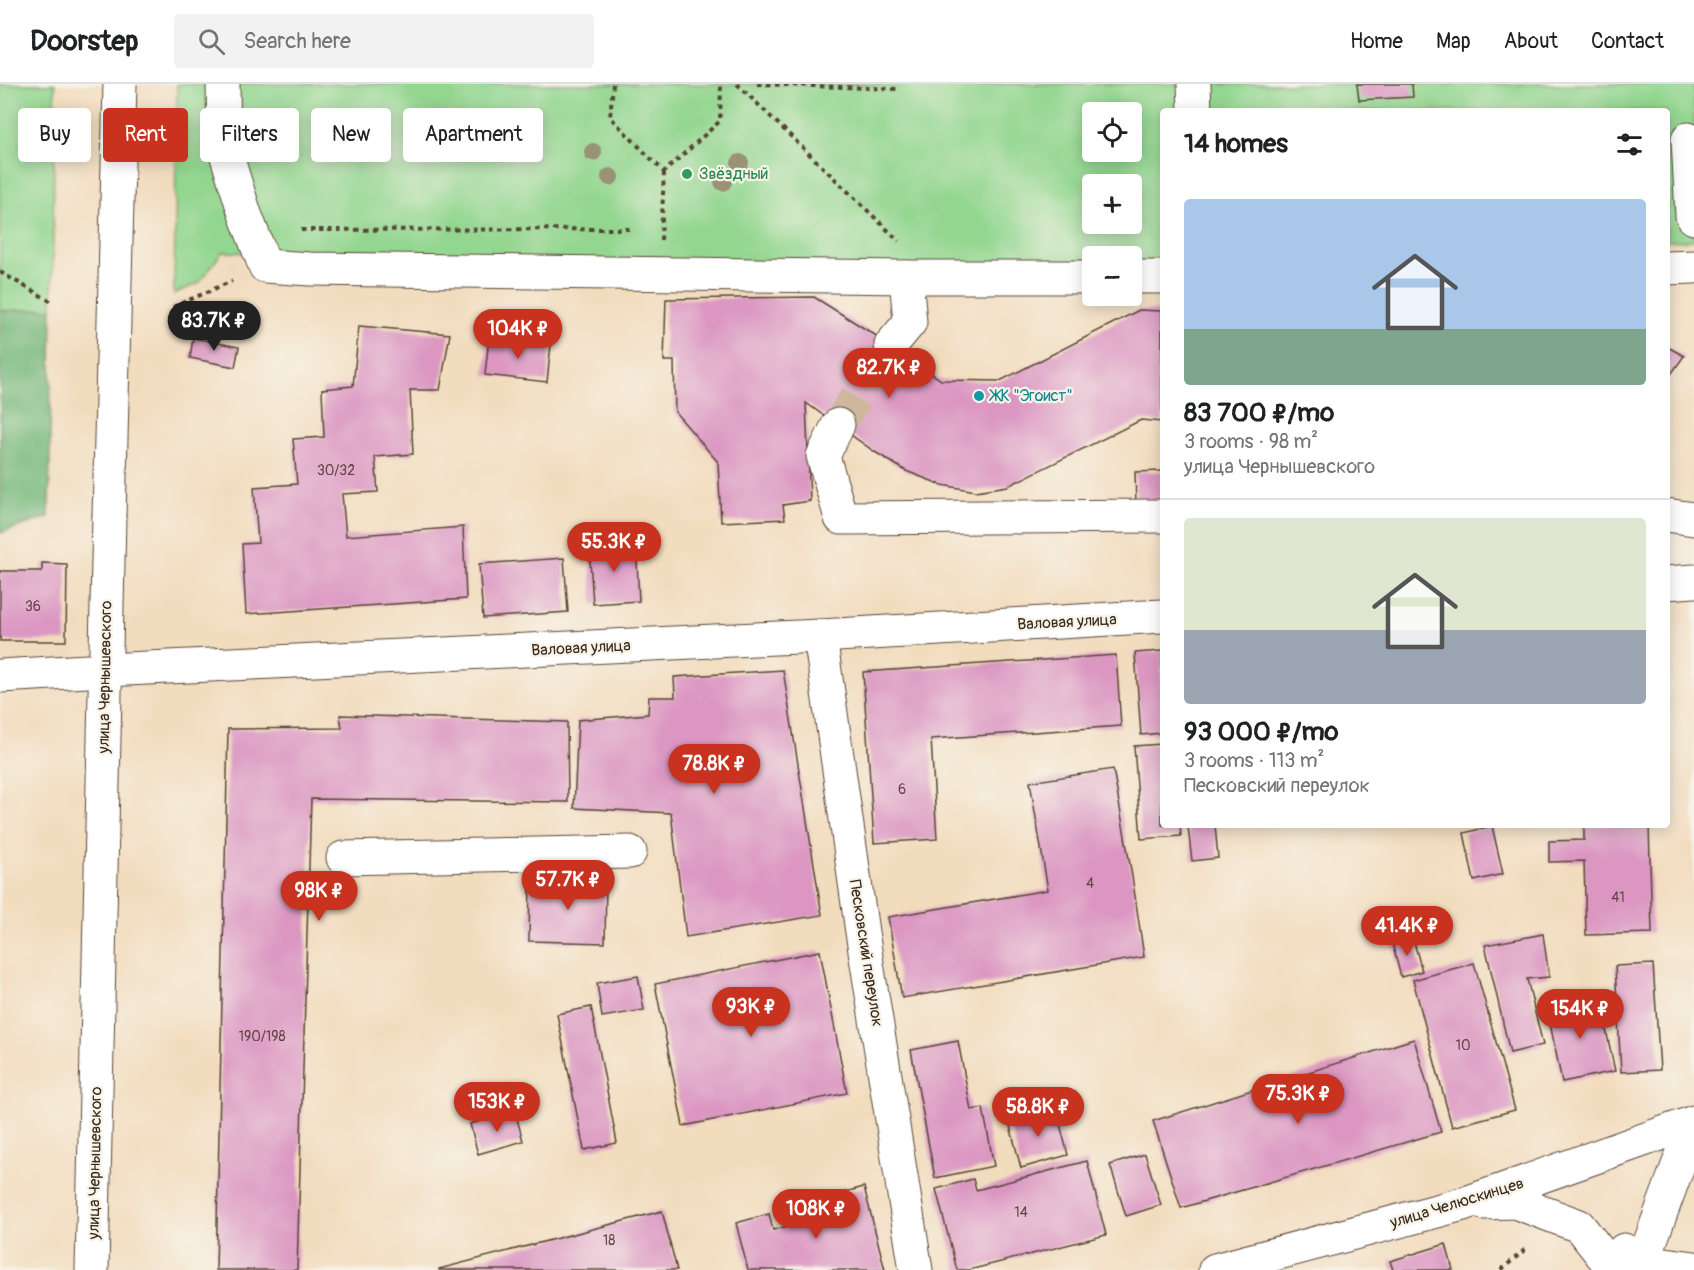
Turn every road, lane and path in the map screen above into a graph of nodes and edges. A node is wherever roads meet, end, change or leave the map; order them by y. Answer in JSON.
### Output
{"nodes":[{"id":1,"x":120,"y":84,"type":"edge"},
{"id":2,"x":223,"y":84,"type":"edge"},
{"id":3,"x":613,"y":84,"type":"edge"},
{"id":4,"x":721,"y":84,"type":"edge"},
{"id":5,"x":737,"y":84,"type":"edge"},
{"id":6,"x":758,"y":84,"type":"edge"},
{"id":7,"x":1194,"y":84,"type":"edge"},
{"id":8,"x":898,"y":89,"type":"dead end"},
{"id":9,"x":1195,"y":108,"type":"edge"},
{"id":10,"x":1688,"y":139,"type":"dead end"},
{"id":11,"x":664,"y":172,"type":"junction"},
{"id":12,"x":1694,"y":218,"type":"edge"},
{"id":13,"x":630,"y":229,"type":"dead end"},
{"id":14,"x":299,"y":230,"type":"dead end"},
{"id":15,"x":265,"y":266,"type":"junction"},
{"id":16,"x":1694,"y":267,"type":"edge"},
{"id":17,"x":1670,"y":268,"type":"edge"},
{"id":18,"x":0,"y":272,"type":"edge"},
{"id":19,"x":660,"y":273,"type":"junction"},
{"id":20,"x":921,"y":277,"type":"junction"},
{"id":21,"x":1082,"y":277,"type":"edge"},
{"id":22,"x":1142,"y":277,"type":"edge"},
{"id":23,"x":1160,"y":277,"type":"edge"},
{"id":24,"x":52,"y":302,"type":"dead end"},
{"id":25,"x":173,"y":308,"type":"dead end"},
{"id":26,"x":891,"y":345,"type":"tunnel mouth"},
{"id":27,"x":838,"y":425,"type":"tunnel mouth"},
{"id":28,"x":1160,"y":516,"type":"edge"},
{"id":29,"x":1670,"y":516,"type":"edge"},
{"id":30,"x":1694,"y":519,"type":"edge"},
{"id":31,"x":1694,"y":581,"type":"edge"},
{"id":32,"x":1670,"y":583,"type":"edge"},
{"id":33,"x":1160,"y":616,"type":"edge"},
{"id":34,"x":820,"y":636,"type":"junction"},
{"id":35,"x":105,"y":670,"type":"junction"},
{"id":36,"x":0,"y":676,"type":"edge"},
{"id":37,"x":630,"y":852,"type":"dead end"},
{"id":38,"x":343,"y":858,"type":"dead end"},
{"id":39,"x":1694,"y":1122,"type":"edge"},
{"id":40,"x":1463,"y":1204,"type":"junction"},
{"id":41,"x":1528,"y":1248,"type":"dead end"},
{"id":42,"x":1633,"y":1267,"type":"edge"},
{"id":43,"x":1694,"y":1268,"type":"edge"},
{"id":44,"x":92,"y":1270,"type":"edge"},
{"id":45,"x":916,"y":1270,"type":"edge"},
{"id":46,"x":1215,"y":1270,"type":"edge"},
{"id":47,"x":1501,"y":1270,"type":"edge"}],
"edges":[{"from":1,"to":35,"type":"street","name":"улица Чернышевского","bridge":true},
{"from":2,"to":15,"type":"street"},
{"from":3,"to":11,"type":"path"},
{"from":4,"to":11,"type":"path"},
{"from":5,"to":20,"type":"path"},
{"from":6,"to":8,"type":"path"},
{"from":7,"to":9,"type":"street"},
{"from":10,"to":12,"type":"street"},
{"from":11,"to":19,"type":"path"},
{"from":13,"to":14,"type":"path"},
{"from":15,"to":19,"type":"street"},
{"from":15,"to":25,"type":"path"},
{"from":16,"to":17,"type":"street"},
{"from":18,"to":24,"type":"path"},
{"from":19,"to":20,"type":"street"},
{"from":20,"to":21,"type":"street"},
{"from":20,"to":26,"type":"street"},
{"from":22,"to":23,"type":"street"},
{"from":27,"to":28,"type":"street"},
{"from":29,"to":30,"type":"street"},
{"from":31,"to":32,"type":"street"},
{"from":33,"to":34,"type":"street","name":"Валовая улица"},
{"from":34,"to":35,"type":"street","name":"Валовая улица"},
{"from":34,"to":45,"type":"street","name":"Песковский переулок"},
{"from":35,"to":36,"type":"street","name":"Валовая улица"},
{"from":35,"to":44,"type":"street","name":"улица Чернышевского"},
{"from":37,"to":38,"type":"street"},
{"from":39,"to":40,"type":"street","name":"улица Челюскинцев"},
{"from":39,"to":42,"type":"street"},
{"from":40,"to":42,"type":"street"},
{"from":40,"to":46,"type":"street","name":"улица Челюскинцев"},
{"from":41,"to":47,"type":"path"},
{"from":42,"to":43,"type":"street"}]}
